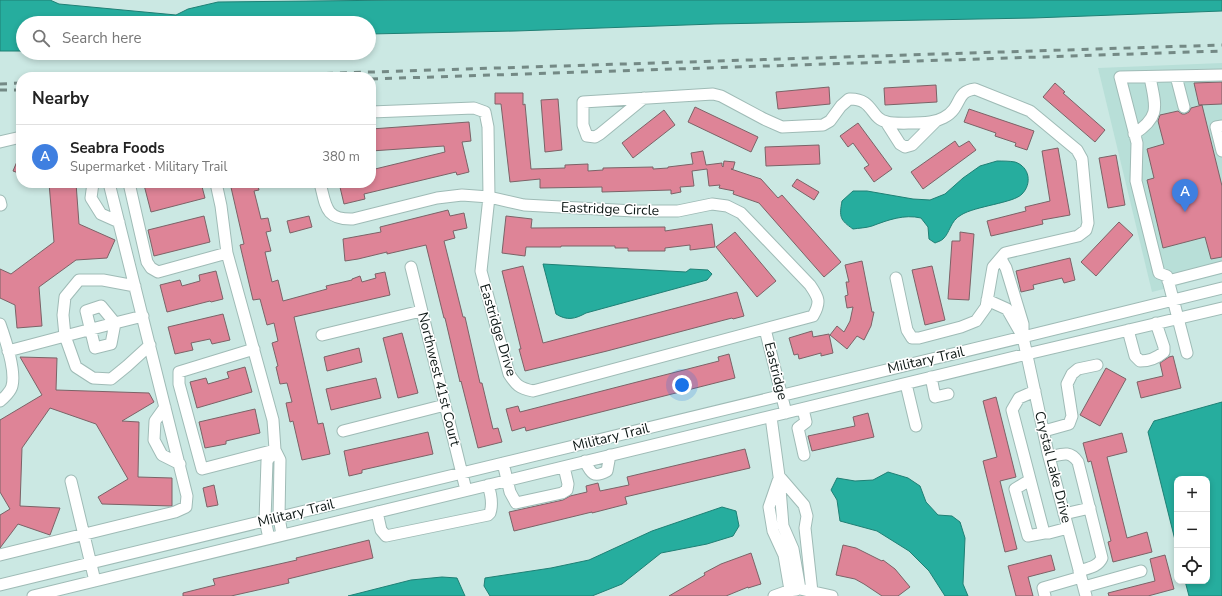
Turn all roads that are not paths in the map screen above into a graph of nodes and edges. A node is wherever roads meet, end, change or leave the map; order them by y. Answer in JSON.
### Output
{"nodes":[{"id":1,"x":1222,"y":75,"type":"edge"},
{"id":2,"x":1176,"y":76,"type":"junction"},
{"id":3,"x":1150,"y":77,"type":"junction"},
{"id":4,"x":644,"y":98,"type":"junction"},
{"id":5,"x":1184,"y":107,"type":"dead end"},
{"id":6,"x":376,"y":112,"type":"edge"},
{"id":7,"x":936,"y":121,"type":"junction"},
{"id":8,"x":886,"y":122,"type":"junction"},
{"id":9,"x":1222,"y":126,"type":"edge"},
{"id":10,"x":1134,"y":134,"type":"junction"},
{"id":11,"x":16,"y":138,"type":"edge"},
{"id":12,"x":0,"y":142,"type":"edge"},
{"id":13,"x":1222,"y":151,"type":"edge"},
{"id":14,"x":92,"y":188,"type":"edge"},
{"id":15,"x":110,"y":188,"type":"edge"},
{"id":16,"x":129,"y":188,"type":"edge"},
{"id":17,"x":217,"y":188,"type":"edge"},
{"id":18,"x":321,"y":188,"type":"edge"},
{"id":19,"x":489,"y":197,"type":"junction"},
{"id":20,"x":119,"y":222,"type":"junction"},
{"id":21,"x":227,"y":253,"type":"junction"},
{"id":22,"x":1001,"y":259,"type":"junction"},
{"id":23,"x":411,"y":267,"type":"dead end"},
{"id":24,"x":1222,"y":267,"type":"edge"},
{"id":25,"x":896,"y":278,"type":"dead end"},
{"id":26,"x":1168,"y":281,"type":"junction"},
{"id":27,"x":135,"y":286,"type":"junction"},
{"id":28,"x":1222,"y":288,"type":"edge"},
{"id":29,"x":987,"y":300,"type":"junction"},
{"id":30,"x":1172,"y":300,"type":"junction"},
{"id":31,"x":1222,"y":308,"type":"edge"},
{"id":32,"x":422,"y":310,"type":"junction"},
{"id":33,"x":143,"y":316,"type":"junction"},
{"id":34,"x":1177,"y":318,"type":"junction"},
{"id":35,"x":115,"y":323,"type":"junction"},
{"id":36,"x":1156,"y":323,"type":"junction"},
{"id":37,"x":0,"y":324,"type":"edge"},
{"id":38,"x":90,"y":329,"type":"junction"},
{"id":39,"x":765,"y":329,"type":"junction"},
{"id":40,"x":1128,"y":330,"type":"junction"},
{"id":41,"x":322,"y":335,"type":"dead end"},
{"id":42,"x":65,"y":336,"type":"junction"},
{"id":43,"x":1022,"y":337,"type":"junction"},
{"id":44,"x":150,"y":345,"type":"junction"},
{"id":45,"x":254,"y":349,"type":"junction"},
{"id":46,"x":8,"y":351,"type":"junction"},
{"id":47,"x":1187,"y":353,"type":"dead end"},
{"id":48,"x":1027,"y":354,"type":"junction"},
{"id":49,"x":1097,"y":365,"type":"dead end"},
{"id":50,"x":931,"y":377,"type":"junction"},
{"id":51,"x":906,"y":384,"type":"junction"},
{"id":52,"x":1035,"y":391,"type":"junction"},
{"id":53,"x":948,"y":394,"type":"dead end"},
{"id":54,"x":782,"y":395,"type":"junction"},
{"id":55,"x":0,"y":401,"type":"edge"},
{"id":56,"x":445,"y":405,"type":"junction"},
{"id":57,"x":165,"y":407,"type":"junction"},
{"id":58,"x":803,"y":409,"type":"junction"},
{"id":59,"x":786,"y":413,"type":"junction"},
{"id":60,"x":772,"y":417,"type":"junction"},
{"id":61,"x":916,"y":426,"type":"dead end"},
{"id":62,"x":343,"y":430,"type":"dead end"},
{"id":63,"x":1044,"y":432,"type":"junction"},
{"id":64,"x":275,"y":450,"type":"junction"},
{"id":65,"x":610,"y":455,"type":"junction"},
{"id":66,"x":804,"y":455,"type":"dead end"},
{"id":67,"x":1050,"y":457,"type":"junction"},
{"id":68,"x":585,"y":461,"type":"junction"},
{"id":69,"x":503,"y":463,"type":"junction"},
{"id":70,"x":180,"y":464,"type":"junction"},
{"id":71,"x":564,"y":466,"type":"junction"},
{"id":72,"x":462,"y":473,"type":"junction"},
{"id":73,"x":779,"y":476,"type":"junction"},
{"id":74,"x":507,"y":480,"type":"junction"},
{"id":75,"x":1030,"y":480,"type":"junction"},
{"id":76,"x":71,"y":481,"type":"dead end"},
{"id":77,"x":488,"y":485,"type":"junction"},
{"id":78,"x":466,"y":490,"type":"junction"},
{"id":79,"x":1090,"y":508,"type":"junction"},
{"id":80,"x":377,"y":512,"type":"junction"},
{"id":81,"x":1064,"y":514,"type":"junction"},
{"id":82,"x":279,"y":517,"type":"junction"},
{"id":83,"x":265,"y":520,"type":"junction"},
{"id":84,"x":1068,"y":528,"type":"junction"},
{"id":85,"x":1044,"y":533,"type":"junction"},
{"id":86,"x":84,"y":534,"type":"junction"},
{"id":87,"x":282,"y":535,"type":"junction"},
{"id":88,"x":269,"y":538,"type":"junction"},
{"id":89,"x":0,"y":554,"type":"edge"},
{"id":90,"x":91,"y":563,"type":"junction"},
{"id":91,"x":1141,"y":571,"type":"dead end"},
{"id":92,"x":95,"y":581,"type":"junction"},
{"id":93,"x":1083,"y":583,"type":"edge"},
{"id":94,"x":0,"y":585,"type":"edge"},
{"id":95,"x":795,"y":590,"type":"junction"},
{"id":96,"x":812,"y":592,"type":"junction"},
{"id":97,"x":34,"y":596,"type":"edge"},
{"id":98,"x":774,"y":596,"type":"edge"},
{"id":99,"x":832,"y":596,"type":"edge"},
{"id":100,"x":1045,"y":596,"type":"edge"}],
"edges":[{"from":1,"to":2,"type":"street"},
{"from":2,"to":3,"type":"street"},
{"from":2,"to":5,"type":"street"},
{"from":3,"to":10,"type":"street"},
{"from":3,"to":10,"type":"street"},
{"from":4,"to":4,"type":"street"},
{"from":4,"to":8,"type":"street"},
{"from":6,"to":19,"type":"street","name":"Eastridge Drive"},
{"from":7,"to":8,"type":"street"},
{"from":7,"to":8,"type":"street"},
{"from":7,"to":22,"type":"street"},
{"from":9,"to":13,"type":"street"},
{"from":10,"to":26,"type":"street"},
{"from":11,"to":12,"type":"street"},
{"from":14,"to":20,"type":"street"},
{"from":15,"to":20,"type":"street"},
{"from":16,"to":21,"type":"street"},
{"from":17,"to":21,"type":"street"},
{"from":18,"to":19,"type":"street","name":"Eastridge Circle"},
{"from":19,"to":39,"type":"street","name":"Eastridge Circle"},
{"from":19,"to":39,"type":"street","name":"Eastridge Drive"},
{"from":20,"to":27,"type":"street"},
{"from":21,"to":45,"type":"street"},
{"from":22,"to":29,"type":"street"},
{"from":22,"to":43,"type":"street"},
{"from":23,"to":32,"type":"street","name":"Northwest 41st Court"},
{"from":24,"to":26,"type":"street"},
{"from":25,"to":29,"type":"street"},
{"from":26,"to":30,"type":"street"},
{"from":27,"to":33,"type":"street"},
{"from":27,"to":42,"type":"street"},
{"from":28,"to":30,"type":"street","name":"Military Trail"},
{"from":29,"to":43,"type":"street"},
{"from":30,"to":34,"type":"street"},
{"from":30,"to":43,"type":"street","name":"Military Trail"},
{"from":31,"to":34,"type":"street","name":"Military Trail"},
{"from":32,"to":41,"type":"street"},
{"from":32,"to":56,"type":"street","name":"Northwest 41st Court"},
{"from":33,"to":35,"type":"street"},
{"from":33,"to":44,"type":"street"},
{"from":34,"to":36,"type":"street","name":"Military Trail"},
{"from":34,"to":47,"type":"street"},
{"from":35,"to":38,"type":"street"},
{"from":35,"to":38,"type":"street"},
{"from":35,"to":38,"type":"street"},
{"from":36,"to":40,"type":"street","name":"Military Trail"},
{"from":36,"to":40,"type":"street"},
{"from":37,"to":46,"type":"street"},
{"from":38,"to":42,"type":"street"},
{"from":39,"to":54,"type":"street","name":"Eastridge"},
{"from":40,"to":48,"type":"street","name":"Military Trail"},
{"from":42,"to":44,"type":"street"},
{"from":42,"to":46,"type":"street"},
{"from":43,"to":48,"type":"street","name":"Crystal Lake Drive"},
{"from":43,"to":54,"type":"street","name":"Military Trail"},
{"from":44,"to":57,"type":"street"},
{"from":45,"to":64,"type":"street"},
{"from":45,"to":64,"type":"street"},
{"from":46,"to":55,"type":"street"},
{"from":48,"to":50,"type":"street","name":"Military Trail"},
{"from":48,"to":52,"type":"street","name":"Crystal Lake Drive"},
{"from":49,"to":63,"type":"street"},
{"from":50,"to":51,"type":"street","name":"Military Trail"},
{"from":50,"to":53,"type":"street"},
{"from":51,"to":58,"type":"street","name":"Military Trail"},
{"from":51,"to":61,"type":"street"},
{"from":52,"to":63,"type":"street","name":"Crystal Lake Drive"},
{"from":52,"to":75,"type":"street"},
{"from":54,"to":59,"type":"street","name":"Eastridge"},
{"from":54,"to":69,"type":"street","name":"Military Trail"},
{"from":56,"to":62,"type":"street"},
{"from":56,"to":72,"type":"street","name":"Northwest 41st Court"},
{"from":57,"to":70,"type":"street"},
{"from":57,"to":70,"type":"street"},
{"from":58,"to":59,"type":"street","name":"Military Trail"},
{"from":58,"to":66,"type":"street"},
{"from":59,"to":60,"type":"street","name":"Military Trail"},
{"from":60,"to":65,"type":"street","name":"Military Trail"},
{"from":60,"to":73,"type":"street"},
{"from":63,"to":67,"type":"street","name":"Crystal Lake Drive"},
{"from":64,"to":82,"type":"street"},
{"from":64,"to":83,"type":"street"},
{"from":65,"to":68,"type":"street","name":"Military Trail"},
{"from":65,"to":68,"type":"street"},
{"from":67,"to":79,"type":"street"},
{"from":67,"to":81,"type":"street","name":"Crystal Lake Drive"},
{"from":68,"to":71,"type":"street","name":"Military Trail"},
{"from":69,"to":72,"type":"street","name":"Military Trail"},
{"from":69,"to":74,"type":"street"},
{"from":70,"to":86,"type":"street"},
{"from":71,"to":74,"type":"street","name":"Military Trail"},
{"from":71,"to":74,"type":"street"},
{"from":72,"to":78,"type":"street","name":"Northwest 41st Court"},
{"from":72,"to":82,"type":"street","name":"Military Trail"},
{"from":73,"to":95,"type":"street"},
{"from":73,"to":96,"type":"street"},
{"from":74,"to":77,"type":"street","name":"Military Trail"},
{"from":75,"to":85,"type":"street"},
{"from":75,"to":85,"type":"street"},
{"from":76,"to":86,"type":"street"},
{"from":77,"to":78,"type":"street","name":"Military Trail"},
{"from":77,"to":80,"type":"street"},
{"from":78,"to":80,"type":"street","name":"Military Trail"},
{"from":79,"to":81,"type":"street"},
{"from":79,"to":93,"type":"street"},
{"from":80,"to":87,"type":"street","name":"Military Trail"},
{"from":81,"to":84,"type":"street","name":"Crystal Lake Drive"},
{"from":82,"to":83,"type":"street","name":"Military Trail"},
{"from":82,"to":87,"type":"street"},
{"from":83,"to":88,"type":"street"},
{"from":83,"to":90,"type":"street","name":"Military Trail"},
{"from":84,"to":85,"type":"street"},
{"from":84,"to":93,"type":"street","name":"Crystal Lake Drive"},
{"from":86,"to":89,"type":"street"},
{"from":86,"to":90,"type":"street"},
{"from":87,"to":88,"type":"street","name":"Military Trail"},
{"from":88,"to":92,"type":"street","name":"Military Trail"},
{"from":90,"to":92,"type":"street"},
{"from":90,"to":94,"type":"street","name":"Military Trail"},
{"from":91,"to":93,"type":"street"},
{"from":92,"to":97,"type":"street","name":"Military Trail"},
{"from":93,"to":100,"type":"street"},
{"from":95,"to":96,"type":"street"},
{"from":95,"to":98,"type":"street"},
{"from":96,"to":99,"type":"street"}]}
